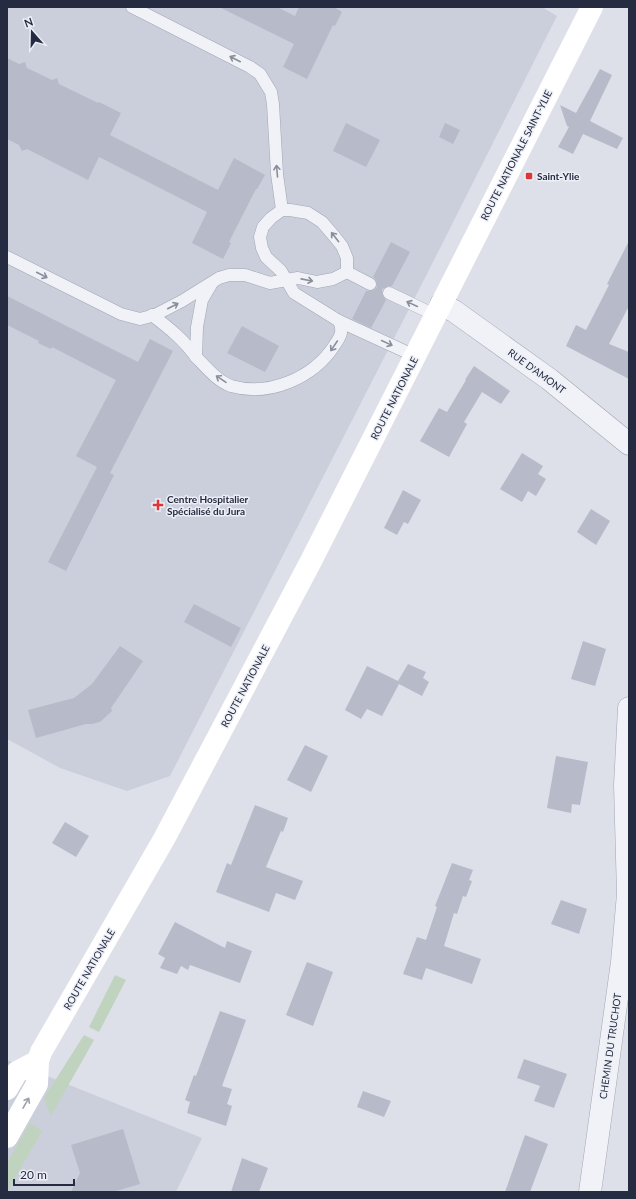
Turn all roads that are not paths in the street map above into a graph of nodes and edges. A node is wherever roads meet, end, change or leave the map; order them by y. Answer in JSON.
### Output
{"nodes":[{"id":1,"x":132,"y":7,"type":"edge"},
{"id":2,"x":592,"y":7,"type":"edge"},
{"id":3,"x":282,"y":210,"type":"junction"},
{"id":4,"x":7,"y":258,"type":"edge"},
{"id":5,"x":347,"y":272,"type":"junction"},
{"id":6,"x":286,"y":281,"type":"junction"},
{"id":7,"x":212,"y":283,"type":"junction"},
{"id":8,"x":370,"y":284,"type":"dead end"},
{"id":9,"x":389,"y":293,"type":"dead end"},
{"id":10,"x":438,"y":309,"type":"junction"},
{"id":11,"x":152,"y":315,"type":"junction"},
{"id":12,"x":339,"y":321,"type":"junction"},
{"id":13,"x":196,"y":356,"type":"junction"},
{"id":14,"x":415,"y":356,"type":"junction"},
{"id":15,"x":629,"y":444,"type":"edge"},
{"id":16,"x":629,"y":708,"type":"edge"},
{"id":17,"x":38,"y":1061,"type":"junction"},
{"id":18,"x":7,"y":1089,"type":"edge"},
{"id":19,"x":7,"y":1137,"type":"edge"},
{"id":20,"x":590,"y":1192,"type":"edge"}],
"edges":[{"from":3,"to":1,"type":"lane","one_way":true},
{"from":2,"to":10,"type":"main road","name":"ROUTE NATIONALE SAINT-YLIE"},
{"from":5,"to":3,"type":"lane","one_way":true},
{"from":3,"to":6,"type":"lane"},
{"from":4,"to":11,"type":"lane","one_way":true},
{"from":6,"to":5,"type":"lane","one_way":true},
{"from":5,"to":8,"type":"lane"},
{"from":6,"to":7,"type":"lane"},
{"from":6,"to":12,"type":"lane"},
{"from":11,"to":7,"type":"lane","one_way":true},
{"from":7,"to":13,"type":"lane"},
{"from":10,"to":9,"type":"lane","one_way":true},
{"from":10,"to":14,"type":"main road","name":"ROUTE NATIONALE"},
{"from":10,"to":15,"type":"street","name":"RUE D'AMONT"},
{"from":11,"to":13,"type":"lane"},
{"from":12,"to":13,"type":"lane","one_way":true},
{"from":12,"to":14,"type":"lane","one_way":true},
{"from":14,"to":17,"type":"main road","name":"ROUTE NATIONALE"},
{"from":16,"to":20,"type":"street","name":"CHEMIN DU TRUCHOT"},
{"from":17,"to":18,"type":"main road"},
{"from":19,"to":17,"type":"main road","name":"ROUTE NATIONALE","one_way":true}]}
